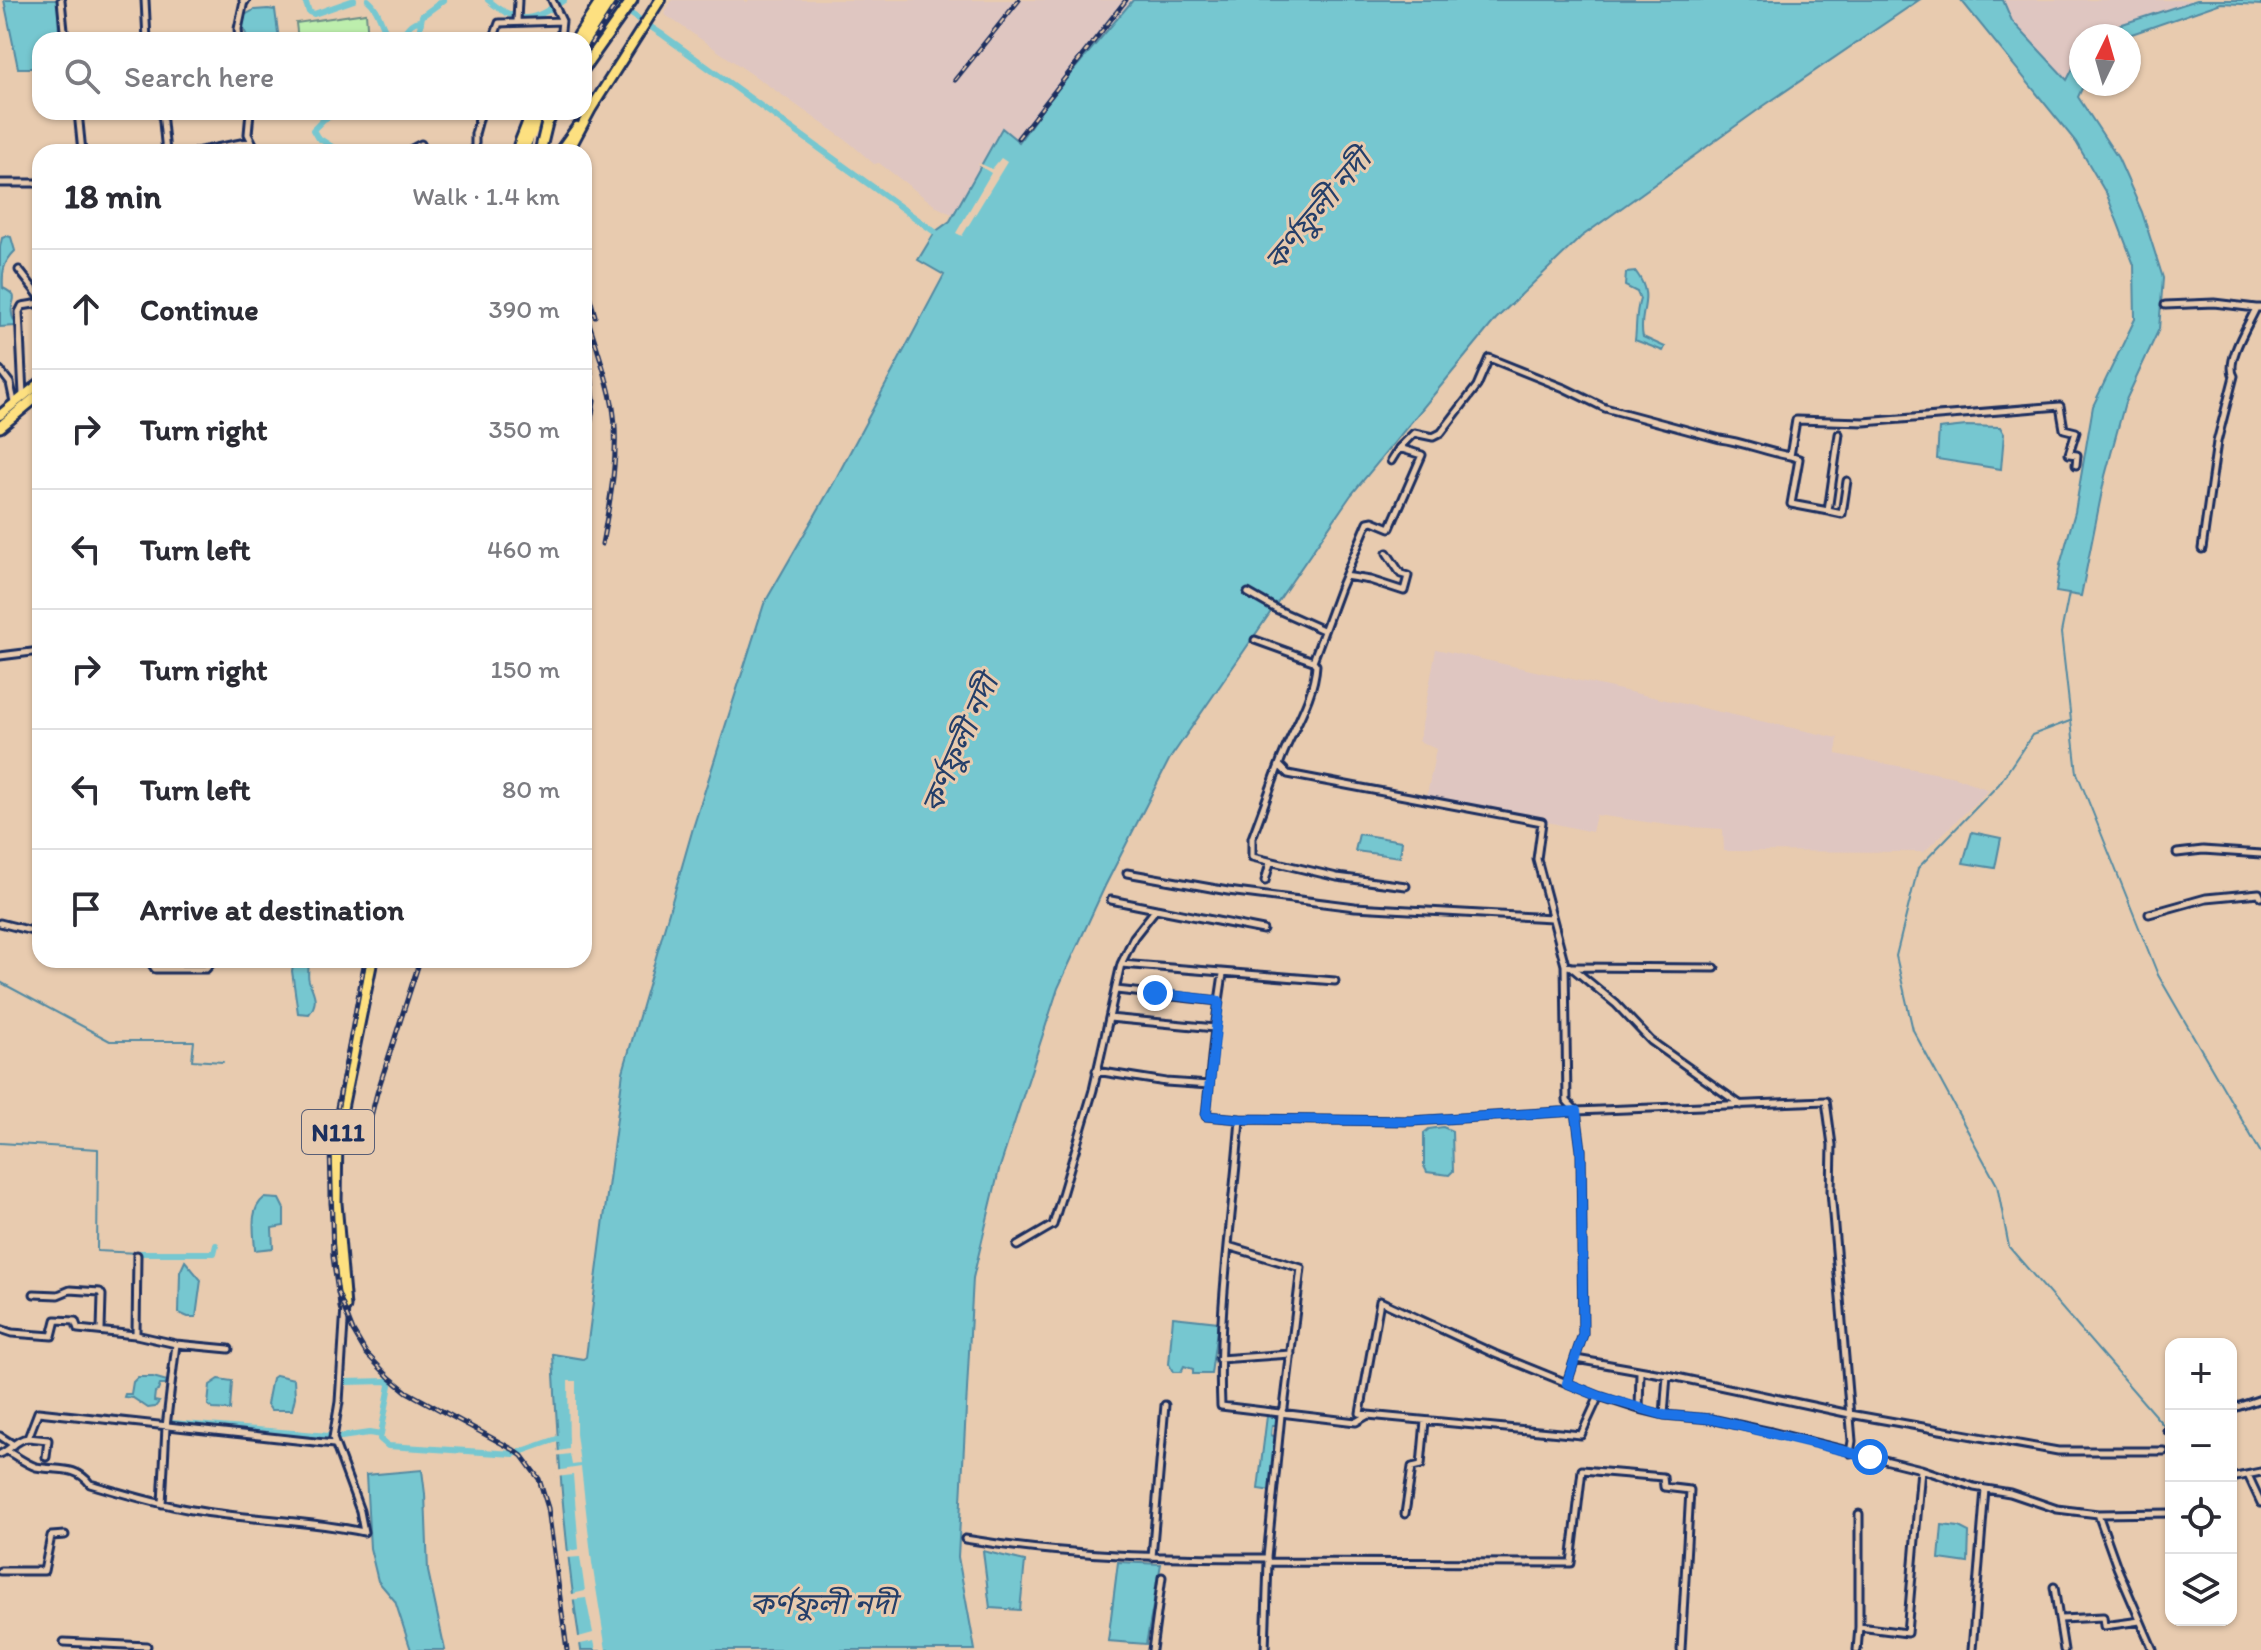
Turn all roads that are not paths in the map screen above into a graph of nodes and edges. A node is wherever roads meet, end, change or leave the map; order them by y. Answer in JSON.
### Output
{"nodes":[{"id":1,"x":61,"y":0,"type":"edge"},
{"id":2,"x":145,"y":0,"type":"edge"},
{"id":3,"x":518,"y":0,"type":"edge"},
{"id":4,"x":602,"y":0,"type":"edge"},
{"id":5,"x":612,"y":0,"type":"edge"},
{"id":6,"x":632,"y":0,"type":"edge"},
{"id":7,"x":244,"y":1,"type":"edge"},
{"id":8,"x":552,"y":1,"type":"edge"},
{"id":9,"x":658,"y":3,"type":"edge"},
{"id":10,"x":517,"y":21,"type":"junction"},
{"id":11,"x":562,"y":21,"type":"junction"},
{"id":12,"x":64,"y":32,"type":"edge"},
{"id":13,"x":147,"y":32,"type":"edge"},
{"id":14,"x":238,"y":32,"type":"edge"},
{"id":15,"x":496,"y":32,"type":"edge"},
{"id":16,"x":561,"y":32,"type":"edge"},
{"id":17,"x":581,"y":32,"type":"edge"},
{"id":18,"x":591,"y":32,"type":"edge"},
{"id":19,"x":592,"y":57,"type":"edge"},
{"id":20,"x":592,"y":107,"type":"edge"},
{"id":21,"x":79,"y":120,"type":"edge"},
{"id":22,"x":163,"y":120,"type":"edge"},
{"id":23,"x":249,"y":120,"type":"edge"},
{"id":24,"x":479,"y":120,"type":"edge"},
{"id":25,"x":529,"y":120,"type":"edge"},
{"id":26,"x":537,"y":120,"type":"edge"},
{"id":27,"x":539,"y":120,"type":"edge"},
{"id":28,"x":549,"y":120,"type":"edge"},
{"id":29,"x":583,"y":120,"type":"edge"},
{"id":30,"x":585,"y":120,"type":"edge"},
{"id":31,"x":251,"y":141,"type":"junction"},
{"id":32,"x":81,"y":144,"type":"edge"},
{"id":33,"x":165,"y":144,"type":"edge"},
{"id":34,"x":236,"y":144,"type":"edge"},
{"id":35,"x":253,"y":144,"type":"edge"},
{"id":36,"x":475,"y":144,"type":"edge"},
{"id":37,"x":522,"y":144,"type":"edge"},
{"id":38,"x":523,"y":144,"type":"edge"},
{"id":39,"x":535,"y":144,"type":"edge"},
{"id":40,"x":542,"y":144,"type":"edge"},
{"id":41,"x":565,"y":144,"type":"edge"},
{"id":42,"x":572,"y":144,"type":"edge"},
{"id":43,"x":0,"y":183,"type":"edge"},
{"id":44,"x":32,"y":183,"type":"edge"},
{"id":45,"x":19,"y":270,"type":"dead end"},
{"id":46,"x":32,"y":287,"type":"edge"},
{"id":47,"x":32,"y":304,"type":"edge"},
{"id":48,"x":2165,"y":305,"type":"dead end"},
{"id":49,"x":2259,"y":308,"type":"edge"},
{"id":50,"x":0,"y":370,"type":"edge"},
{"id":51,"x":32,"y":390,"type":"edge"},
{"id":52,"x":32,"y":391,"type":"edge"},
{"id":53,"x":23,"y":395,"type":"junction"},
{"id":54,"x":14,"y":402,"type":"junction"},
{"id":55,"x":32,"y":403,"type":"edge"},
{"id":56,"x":1,"y":414,"type":"edge"},
{"id":57,"x":0,"y":430,"type":"edge"},
{"id":58,"x":1839,"y":434,"type":"dead end"},
{"id":59,"x":1399,"y":448,"type":"junction"},
{"id":60,"x":1790,"y":456,"type":"junction"},
{"id":61,"x":1391,"y":461,"type":"dead end"},
{"id":62,"x":2076,"y":465,"type":"dead end"},
{"id":63,"x":1847,"y":481,"type":"dead end"},
{"id":64,"x":1828,"y":511,"type":"junction"},
{"id":65,"x":2202,"y":549,"type":"dead end"},
{"id":66,"x":1387,"y":553,"type":"dead end"},
{"id":67,"x":1344,"y":576,"type":"junction"},
{"id":68,"x":1248,"y":593,"type":"dead end"},
{"id":69,"x":1323,"y":630,"type":"junction"},
{"id":70,"x":1255,"y":640,"type":"dead end"},
{"id":71,"x":32,"y":652,"type":"edge"},
{"id":72,"x":0,"y":656,"type":"edge"},
{"id":73,"x":1313,"y":661,"type":"junction"},
{"id":74,"x":1279,"y":765,"type":"junction"},
{"id":75,"x":2177,"y":853,"type":"dead end"},
{"id":76,"x":2261,"y":854,"type":"edge"},
{"id":77,"x":1270,"y":863,"type":"junction"},
{"id":78,"x":1127,"y":873,"type":"dead end"},
{"id":79,"x":1265,"y":881,"type":"dead end"},
{"id":80,"x":1406,"y":886,"type":"dead end"},
{"id":81,"x":2261,"y":897,"type":"edge"},
{"id":82,"x":1111,"y":900,"type":"dead end"},
{"id":83,"x":1156,"y":909,"type":"junction"},
{"id":84,"x":2149,"y":914,"type":"dead end"},
{"id":85,"x":1552,"y":918,"type":"junction"},
{"id":86,"x":0,"y":923,"type":"edge"},
{"id":87,"x":1263,"y":930,"type":"dead end"},
{"id":88,"x":32,"y":931,"type":"edge"},
{"id":89,"x":1121,"y":964,"type":"junction"},
{"id":90,"x":1568,"y":966,"type":"junction"},
{"id":91,"x":154,"y":968,"type":"edge"},
{"id":92,"x":207,"y":968,"type":"edge"},
{"id":93,"x":368,"y":968,"type":"edge"},
{"id":94,"x":1715,"y":968,"type":"dead end"},
{"id":95,"x":1223,"y":974,"type":"junction"},
{"id":96,"x":1335,"y":981,"type":"dead end"},
{"id":97,"x":1116,"y":990,"type":"junction"},
{"id":98,"x":1219,"y":1001,"type":"junction"},
{"id":99,"x":1109,"y":1018,"type":"junction"},
{"id":100,"x":1215,"y":1028,"type":"junction"},
{"id":101,"x":1096,"y":1071,"type":"junction"},
{"id":102,"x":1209,"y":1085,"type":"junction"},
{"id":103,"x":1741,"y":1105,"type":"junction"},
{"id":104,"x":1576,"y":1111,"type":"junction"},
{"id":105,"x":1240,"y":1119,"type":"junction"},
{"id":106,"x":1017,"y":1246,"type":"dead end"},
{"id":107,"x":1228,"y":1246,"type":"junction"},
{"id":108,"x":137,"y":1255,"type":"dead end"},
{"id":109,"x":34,"y":1294,"type":"dead end"},
{"id":110,"x":345,"y":1307,"type":"joint"},
{"id":111,"x":0,"y":1329,"type":"edge"},
{"id":112,"x":101,"y":1330,"type":"junction"},
{"id":113,"x":136,"y":1335,"type":"junction"},
{"id":114,"x":176,"y":1344,"type":"junction"},
{"id":115,"x":229,"y":1349,"type":"dead end"},
{"id":116,"x":1291,"y":1354,"type":"junction"},
{"id":117,"x":1219,"y":1359,"type":"junction"},
{"id":118,"x":1576,"y":1359,"type":"junction"},
{"id":119,"x":1640,"y":1372,"type":"junction"},
{"id":120,"x":1667,"y":1375,"type":"junction"},
{"id":121,"x":1567,"y":1383,"type":"junction"},
{"id":122,"x":1599,"y":1396,"type":"junction"},
{"id":123,"x":2261,"y":1399,"type":"edge"},
{"id":124,"x":1165,"y":1405,"type":"dead end"},
{"id":125,"x":2237,"y":1407,"type":"edge"},
{"id":126,"x":1639,"y":1409,"type":"junction"},
{"id":127,"x":1850,"y":1414,"type":"junction"},
{"id":128,"x":1281,"y":1415,"type":"junction"},
{"id":129,"x":1368,"y":1415,"type":"junction"},
{"id":130,"x":1664,"y":1415,"type":"junction"},
{"id":131,"x":1425,"y":1421,"type":"junction"},
{"id":132,"x":166,"y":1427,"type":"junction"},
{"id":133,"x":0,"y":1436,"type":"edge"},
{"id":134,"x":28,"y":1438,"type":"junction"},
{"id":135,"x":334,"y":1439,"type":"junction"},
{"id":136,"x":14,"y":1445,"type":"junction"},
{"id":137,"x":7,"y":1451,"type":"junction"},
{"id":138,"x":2164,"y":1451,"type":"dead end"},
{"id":139,"x":1850,"y":1453,"type":"junction"},
{"id":140,"x":0,"y":1454,"type":"edge"},
{"id":141,"x":46,"y":1457,"type":"dead end"},
{"id":142,"x":1921,"y":1469,"type":"junction"},
{"id":143,"x":2261,"y":1472,"type":"edge"},
{"id":144,"x":2248,"y":1475,"type":"junction"},
{"id":145,"x":2237,"y":1477,"type":"edge"},
{"id":146,"x":1985,"y":1489,"type":"junction"},
{"id":147,"x":2261,"y":1503,"type":"edge"},
{"id":148,"x":162,"y":1504,"type":"junction"},
{"id":149,"x":2165,"y":1513,"type":"edge"},
{"id":150,"x":1405,"y":1514,"type":"dead end"},
{"id":151,"x":1859,"y":1514,"type":"dead end"},
{"id":152,"x":2098,"y":1514,"type":"junction"},
{"id":153,"x":65,"y":1535,"type":"dead end"},
{"id":154,"x":965,"y":1539,"type":"dead end"},
{"id":155,"x":1152,"y":1557,"type":"junction"},
{"id":156,"x":1268,"y":1560,"type":"junction"},
{"id":157,"x":0,"y":1571,"type":"edge"},
{"id":158,"x":1162,"y":1577,"type":"dead end"},
{"id":159,"x":2054,"y":1587,"type":"dead end"},
{"id":160,"x":2061,"y":1619,"type":"junction"},
{"id":161,"x":2140,"y":1621,"type":"junction"},
{"id":162,"x":1859,"y":1627,"type":"junction"},
{"id":163,"x":64,"y":1642,"type":"dead end"},
{"id":164,"x":147,"y":1646,"type":"dead end"},
{"id":165,"x":1152,"y":1650,"type":"edge"},
{"id":166,"x":1265,"y":1650,"type":"edge"},
{"id":167,"x":1681,"y":1650,"type":"edge"},
{"id":168,"x":1857,"y":1650,"type":"edge"},
{"id":169,"x":1972,"y":1650,"type":"edge"},
{"id":170,"x":2064,"y":1650,"type":"edge"},
{"id":171,"x":2153,"y":1650,"type":"edge"}],
"edges":[{"from":1,"to":12,"type":"street"},
{"from":2,"to":13,"type":"street"},
{"from":3,"to":10,"type":"street"},
{"from":4,"to":17,"type":"highway"},
{"from":5,"to":18,"type":"highway"},
{"from":6,"to":19,"type":"highway"},
{"from":7,"to":14,"type":"street"},
{"from":8,"to":11,"type":"street"},
{"from":9,"to":20,"type":"main road"},
{"from":10,"to":11,"type":"street"},
{"from":10,"to":15,"type":"street"},
{"from":11,"to":16,"type":"street"},
{"from":21,"to":32,"type":"street"},
{"from":22,"to":33,"type":"street"},
{"from":23,"to":31,"type":"street"},
{"from":24,"to":36,"type":"street"},
{"from":25,"to":37,"type":"highway"},
{"from":26,"to":38,"type":"highway"},
{"from":27,"to":39,"type":"street"},
{"from":28,"to":40,"type":"highway","bridge":true},
{"from":29,"to":41,"type":"main road"},
{"from":30,"to":42,"type":"main road"},
{"from":31,"to":34,"type":"street"},
{"from":31,"to":35,"type":"street"},
{"from":43,"to":44,"type":"street"},
{"from":45,"to":46,"type":"street"},
{"from":47,"to":53,"type":"street"},
{"from":48,"to":49,"type":"street"},
{"from":49,"to":65,"type":"street"},
{"from":50,"to":54,"type":"street"},
{"from":51,"to":53,"type":"main road"},
{"from":52,"to":56,"type":"highway"},
{"from":53,"to":54,"type":"main road"},
{"from":54,"to":56,"type":"main road"},
{"from":55,"to":57,"type":"highway"},
{"from":58,"to":64,"type":"street"},
{"from":59,"to":60,"type":"street"},
{"from":59,"to":61,"type":"street"},
{"from":59,"to":67,"type":"street"},
{"from":60,"to":62,"type":"street"},
{"from":60,"to":64,"type":"street"},
{"from":63,"to":64,"type":"street"},
{"from":66,"to":67,"type":"street"},
{"from":67,"to":69,"type":"street"},
{"from":68,"to":69,"type":"street"},
{"from":69,"to":73,"type":"street"},
{"from":70,"to":73,"type":"street"},
{"from":71,"to":72,"type":"street"},
{"from":73,"to":74,"type":"street"},
{"from":74,"to":77,"type":"street"},
{"from":74,"to":85,"type":"street"},
{"from":75,"to":76,"type":"street"},
{"from":77,"to":79,"type":"street"},
{"from":77,"to":80,"type":"street"},
{"from":78,"to":85,"type":"street"},
{"from":81,"to":84,"type":"street"},
{"from":82,"to":83,"type":"street"},
{"from":83,"to":87,"type":"street"},
{"from":83,"to":89,"type":"street"},
{"from":85,"to":90,"type":"street"},
{"from":86,"to":88,"type":"street"},
{"from":89,"to":95,"type":"street"},
{"from":89,"to":97,"type":"street"},
{"from":90,"to":94,"type":"street"},
{"from":90,"to":103,"type":"street"},
{"from":90,"to":104,"type":"street"},
{"from":91,"to":92,"type":"street"},
{"from":93,"to":110,"type":"highway","number":"N111"},
{"from":95,"to":96,"type":"street"},
{"from":95,"to":98,"type":"street"},
{"from":97,"to":98,"type":"street"},
{"from":97,"to":99,"type":"street"},
{"from":98,"to":100,"type":"street"},
{"from":99,"to":100,"type":"street"},
{"from":99,"to":101,"type":"street"},
{"from":100,"to":102,"type":"street"},
{"from":101,"to":102,"type":"street"},
{"from":101,"to":106,"type":"street"},
{"from":102,"to":105,"type":"street"},
{"from":103,"to":104,"type":"street"},
{"from":103,"to":127,"type":"street"},
{"from":104,"to":105,"type":"street"},
{"from":104,"to":118,"type":"street"},
{"from":105,"to":107,"type":"street"},
{"from":107,"to":116,"type":"street"},
{"from":107,"to":117,"type":"street"},
{"from":108,"to":113,"type":"street"},
{"from":109,"to":112,"type":"street"},
{"from":110,"to":135,"type":"street"},
{"from":111,"to":112,"type":"street"},
{"from":112,"to":113,"type":"street"},
{"from":113,"to":114,"type":"street"},
{"from":114,"to":115,"type":"street"},
{"from":114,"to":132,"type":"street"},
{"from":116,"to":117,"type":"street"},
{"from":116,"to":128,"type":"street"},
{"from":117,"to":128,"type":"street"},
{"from":118,"to":119,"type":"street"},
{"from":118,"to":121,"type":"street"},
{"from":119,"to":120,"type":"street"},
{"from":119,"to":126,"type":"street"},
{"from":120,"to":127,"type":"street"},
{"from":120,"to":130,"type":"street"},
{"from":121,"to":122,"type":"street"},
{"from":121,"to":129,"type":"street"},
{"from":122,"to":126,"type":"street"},
{"from":122,"to":131,"type":"street"},
{"from":123,"to":125,"type":"street"},
{"from":124,"to":155,"type":"street"},
{"from":126,"to":130,"type":"street"},
{"from":127,"to":138,"type":"street"},
{"from":127,"to":139,"type":"street"},
{"from":128,"to":129,"type":"street"},
{"from":128,"to":156,"type":"street"},
{"from":129,"to":131,"type":"street"},
{"from":130,"to":139,"type":"street"},
{"from":131,"to":150,"type":"street"},
{"from":132,"to":134,"type":"street"},
{"from":132,"to":135,"type":"street"},
{"from":132,"to":148,"type":"street"},
{"from":133,"to":136,"type":"street"},
{"from":134,"to":136,"type":"street"},
{"from":134,"to":141,"type":"street"},
{"from":135,"to":148,"type":"street"},
{"from":136,"to":137,"type":"street"},
{"from":137,"to":140,"type":"street"},
{"from":137,"to":148,"type":"street"},
{"from":139,"to":142,"type":"street"},
{"from":142,"to":146,"type":"street"},
{"from":142,"to":162,"type":"street"},
{"from":143,"to":144,"type":"street"},
{"from":144,"to":145,"type":"street"},
{"from":144,"to":147,"type":"street"},
{"from":146,"to":152,"type":"street"},
{"from":146,"to":169,"type":"street"},
{"from":149,"to":152,"type":"street"},
{"from":151,"to":162,"type":"street"},
{"from":152,"to":161,"type":"street"},
{"from":153,"to":157,"type":"street"},
{"from":154,"to":155,"type":"street"},
{"from":155,"to":156,"type":"street"},
{"from":156,"to":166,"type":"street"},
{"from":156,"to":167,"type":"street"},
{"from":158,"to":165,"type":"street"},
{"from":159,"to":160,"type":"street"},
{"from":160,"to":161,"type":"street"},
{"from":160,"to":170,"type":"street"},
{"from":161,"to":171,"type":"street"},
{"from":162,"to":168,"type":"street"},
{"from":163,"to":164,"type":"street"}]}
